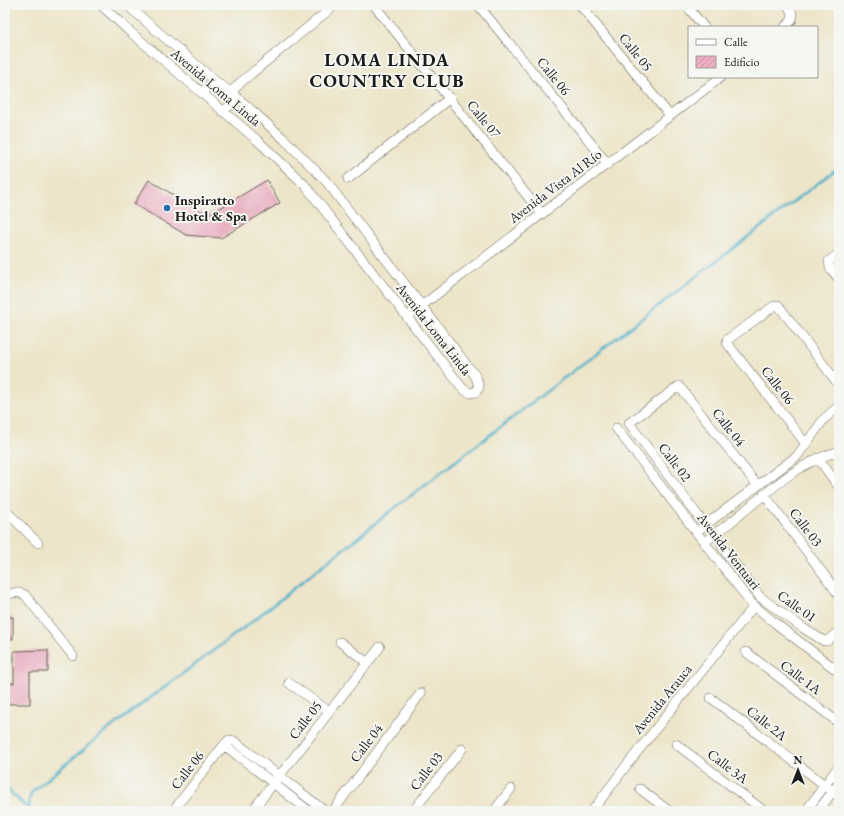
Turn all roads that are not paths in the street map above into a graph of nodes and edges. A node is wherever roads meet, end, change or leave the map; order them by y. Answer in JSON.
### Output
{"nodes":[{"id":1,"x":101,"y":5,"type":"edge"},
{"id":2,"x":127,"y":5,"type":"edge"},
{"id":3,"x":335,"y":5,"type":"edge"},
{"id":4,"x":374,"y":5,"type":"edge"},
{"id":5,"x":478,"y":5,"type":"edge"},
{"id":6,"x":580,"y":5,"type":"edge"},
{"id":7,"x":686,"y":5,"type":"edge"},
{"id":8,"x":787,"y":5,"type":"edge"},
{"id":9,"x":787,"y":25,"type":"edge"},
{"id":10,"x":703,"y":26,"type":"edge"},
{"id":11,"x":720,"y":78,"type":"edge"},
{"id":12,"x":215,"y":81,"type":"junction"},
{"id":13,"x":231,"y":92,"type":"junction"},
{"id":14,"x":203,"y":94,"type":"junction"},
{"id":15,"x":450,"y":98,"type":"junction"},
{"id":16,"x":222,"y":111,"type":"junction"},
{"id":17,"x":670,"y":116,"type":"junction"},
{"id":18,"x":608,"y":164,"type":"junction"},
{"id":19,"x":348,"y":178,"type":"dead end"},
{"id":20,"x":542,"y":214,"type":"junction"},
{"id":21,"x":839,"y":254,"type":"edge"},
{"id":22,"x":839,"y":279,"type":"edge"},
{"id":23,"x":421,"y":306,"type":"junction"},
{"id":24,"x":406,"y":317,"type":"junction"},
{"id":25,"x":839,"y":385,"type":"edge"},
{"id":26,"x":679,"y":386,"type":"joint"},
{"id":27,"x":839,"y":406,"type":"edge"},
{"id":28,"x":616,"y":428,"type":"dead end"},
{"id":29,"x":806,"y":444,"type":"junction"},
{"id":30,"x":839,"y":451,"type":"edge"},
{"id":31,"x":818,"y":458,"type":"junction"},
{"id":32,"x":791,"y":460,"type":"junction"},
{"id":33,"x":797,"y":469,"type":"junction"},
{"id":34,"x":757,"y":486,"type":"junction"},
{"id":35,"x":839,"y":487,"type":"edge"},
{"id":36,"x":764,"y":494,"type":"junction"},
{"id":37,"x":5,"y":510,"type":"edge"},
{"id":38,"x":699,"y":517,"type":"dead end"},
{"id":39,"x":718,"y":531,"type":"junction"},
{"id":40,"x":696,"y":532,"type":"junction"},
{"id":41,"x":38,"y":543,"type":"dead end"},
{"id":42,"x":704,"y":543,"type":"junction"},
{"id":43,"x":839,"y":595,"type":"edge"},
{"id":44,"x":5,"y":597,"type":"edge"},
{"id":45,"x":754,"y":606,"type":"junction"},
{"id":46,"x":839,"y":631,"type":"edge"},
{"id":47,"x":340,"y":642,"type":"dead end"},
{"id":48,"x":380,"y":647,"type":"dead end"},
{"id":49,"x":746,"y":652,"type":"dead end"},
{"id":50,"x":73,"y":656,"type":"dead end"},
{"id":51,"x":368,"y":663,"type":"junction"},
{"id":52,"x":839,"y":672,"type":"edge"},
{"id":53,"x":289,"y":683,"type":"dead end"},
{"id":54,"x":421,"y":693,"type":"dead end"},
{"id":55,"x":711,"y":698,"type":"dead end"},
{"id":56,"x":330,"y":712,"type":"junction"},
{"id":57,"x":839,"y":723,"type":"edge"},
{"id":58,"x":676,"y":744,"type":"dead end"},
{"id":59,"x":462,"y":748,"type":"dead end"},
{"id":60,"x":839,"y":766,"type":"edge"},
{"id":61,"x":276,"y":780,"type":"junction"},
{"id":62,"x":839,"y":783,"type":"edge"},
{"id":63,"x":825,"y":785,"type":"junction"},
{"id":64,"x":511,"y":789,"type":"dead end"},
{"id":65,"x":640,"y":789,"type":"dead end"},
{"id":66,"x":836,"y":794,"type":"edge"},
{"id":67,"x":173,"y":811,"type":"edge"},
{"id":68,"x":252,"y":811,"type":"edge"},
{"id":69,"x":309,"y":811,"type":"edge"},
{"id":70,"x":325,"y":811,"type":"edge"},
{"id":71,"x":333,"y":811,"type":"edge"},
{"id":72,"x":413,"y":811,"type":"edge"},
{"id":73,"x":494,"y":811,"type":"edge"},
{"id":74,"x":592,"y":811,"type":"edge"},
{"id":75,"x":669,"y":811,"type":"edge"},
{"id":76,"x":764,"y":811,"type":"edge"},
{"id":77,"x":806,"y":811,"type":"edge"},
{"id":78,"x":818,"y":811,"type":"edge"}],
"edges":[{"from":1,"to":14,"type":"street","name":"Avenida Loma Linda"},
{"from":2,"to":12,"type":"street","name":"Avenida Loma Linda"},
{"from":3,"to":13,"type":"street"},
{"from":4,"to":15,"type":"street","name":"Calle 07"},
{"from":5,"to":18,"type":"street","name":"Calle 06"},
{"from":6,"to":17,"type":"street","name":"Calle 05"},
{"from":7,"to":10,"type":"street"},
{"from":8,"to":9,"type":"street"},
{"from":11,"to":17,"type":"street","name":"Avenida Vista Al Río"},
{"from":12,"to":13,"type":"street","name":"Avenida Loma Linda"},
{"from":12,"to":14,"type":"street"},
{"from":13,"to":16,"type":"street"},
{"from":13,"to":23,"type":"street","name":"Avenida Loma Linda"},
{"from":14,"to":16,"type":"street","name":"Avenida Loma Linda"},
{"from":15,"to":19,"type":"street"},
{"from":15,"to":20,"type":"street","name":"Calle 07"},
{"from":16,"to":24,"type":"street","name":"Avenida Loma Linda"},
{"from":17,"to":18,"type":"street","name":"Avenida Vista Al Río"},
{"from":18,"to":20,"type":"street","name":"Avenida Vista Al Río"},
{"from":20,"to":23,"type":"street","name":"Avenida Vista Al Río"},
{"from":21,"to":22,"type":"street"},
{"from":23,"to":24,"type":"street","name":"Avenida Vista Al Río"},
{"from":23,"to":24,"type":"street","name":"Avenida Loma Linda"},
{"from":25,"to":29,"type":"street","name":"Calle 06"},
{"from":26,"to":34,"type":"street","name":"Calle 04"},
{"from":26,"to":38,"type":"street","name":"Calle 02"},
{"from":27,"to":29,"type":"street"},
{"from":28,"to":40,"type":"street","name":"Avenida Ventuari"},
{"from":29,"to":32,"type":"street"},
{"from":30,"to":31,"type":"street"},
{"from":31,"to":33,"type":"street"},
{"from":31,"to":35,"type":"street"},
{"from":32,"to":33,"type":"street"},
{"from":32,"to":34,"type":"street"},
{"from":33,"to":36,"type":"street"},
{"from":34,"to":40,"type":"street"},
{"from":36,"to":39,"type":"street"},
{"from":36,"to":43,"type":"street","name":"Calle 03"},
{"from":37,"to":41,"type":"street"},
{"from":39,"to":42,"type":"street"},
{"from":39,"to":46,"type":"street","name":"Calle 01"},
{"from":40,"to":42,"type":"street","name":"Avenida Ventuari"},
{"from":42,"to":45,"type":"street","name":"Avenida Ventuari"},
{"from":44,"to":50,"type":"street"},
{"from":45,"to":52,"type":"street","name":"Avenida Ventuari"},
{"from":45,"to":74,"type":"street","name":"Avenida Arauca"},
{"from":47,"to":51,"type":"street"},
{"from":48,"to":51,"type":"street","name":"Calle 05"},
{"from":49,"to":57,"type":"street","name":"Calle 1A"},
{"from":51,"to":56,"type":"street","name":"Calle 05"},
{"from":53,"to":56,"type":"street"},
{"from":54,"to":71,"type":"street","name":"Calle 04"},
{"from":55,"to":63,"type":"street","name":"Calle 2A"},
{"from":56,"to":61,"type":"street","name":"Calle 05"},
{"from":58,"to":76,"type":"street","name":"Calle 3A"},
{"from":59,"to":72,"type":"street","name":"Calle 03"},
{"from":60,"to":63,"type":"street"},
{"from":61,"to":67,"type":"street","name":"Calle 06"},
{"from":61,"to":68,"type":"street","name":"Calle 05"},
{"from":61,"to":69,"type":"street"},
{"from":61,"to":70,"type":"street"},
{"from":62,"to":66,"type":"street"},
{"from":63,"to":66,"type":"street","name":"Calle 2A"},
{"from":63,"to":77,"type":"street"},
{"from":64,"to":73,"type":"street"},
{"from":65,"to":75,"type":"street"},
{"from":66,"to":78,"type":"street"}]}
